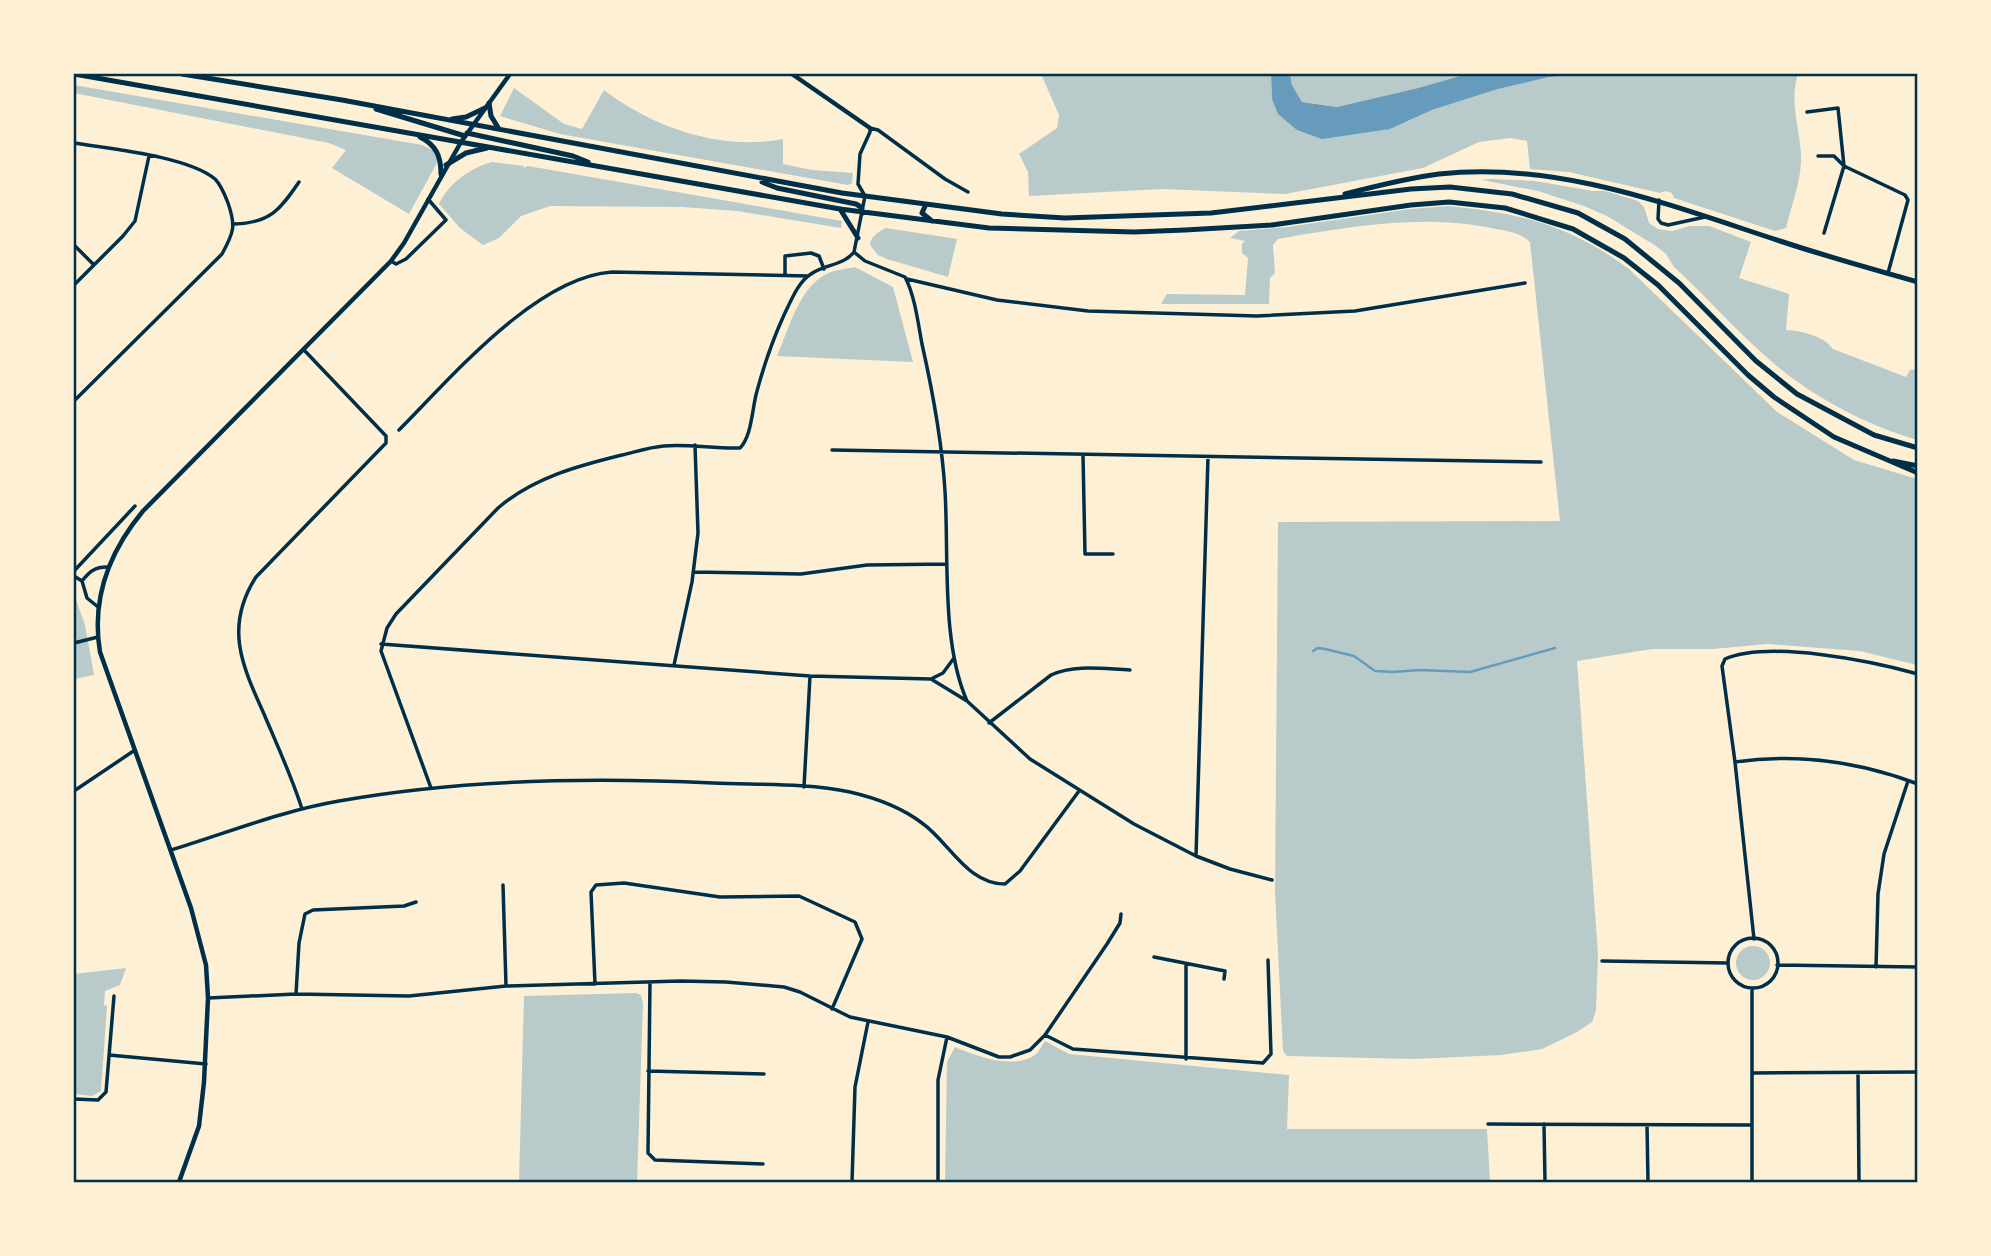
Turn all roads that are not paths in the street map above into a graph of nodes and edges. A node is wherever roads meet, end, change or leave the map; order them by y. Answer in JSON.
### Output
{"nodes":[{"id":1,"x":74,"y":74,"type":"edge"},
{"id":2,"x":182,"y":74,"type":"edge"},
{"id":3,"x":510,"y":74,"type":"edge"},
{"id":4,"x":792,"y":74,"type":"edge"},
{"id":5,"x":356,"y":103,"type":"junction"},
{"id":6,"x":487,"y":106,"type":"junction"},
{"id":7,"x":1807,"y":112,"type":"dead end"},
{"id":8,"x":445,"y":120,"type":"junction"},
{"id":9,"x":473,"y":125,"type":"junction"},
{"id":10,"x":870,"y":128,"type":"junction"},
{"id":11,"x":501,"y":131,"type":"junction"},
{"id":12,"x":414,"y":134,"type":"junction"},
{"id":13,"x":464,"y":137,"type":"junction"},
{"id":14,"x":74,"y":143,"type":"edge"},
{"id":15,"x":490,"y":147,"type":"junction"},
{"id":16,"x":149,"y":156,"type":"junction"},
{"id":17,"x":1818,"y":156,"type":"dead end"},
{"id":18,"x":446,"y":165,"type":"junction"},
{"id":19,"x":597,"y":166,"type":"junction"},
{"id":20,"x":1844,"y":166,"type":"junction"},
{"id":21,"x":441,"y":174,"type":"junction"},
{"id":22,"x":746,"y":176,"type":"junction"},
{"id":23,"x":299,"y":182,"type":"dead end"},
{"id":24,"x":968,"y":192,"type":"dead end"},
{"id":25,"x":865,"y":196,"type":"junction"},
{"id":26,"x":428,"y":198,"type":"junction"},
{"id":27,"x":1325,"y":199,"type":"junction"},
{"id":28,"x":1659,"y":200,"type":"junction"},
{"id":29,"x":926,"y":204,"type":"junction"},
{"id":30,"x":840,"y":209,"type":"junction"},
{"id":31,"x":863,"y":212,"type":"junction"},
{"id":32,"x":1707,"y":217,"type":"junction"},
{"id":33,"x":934,"y":223,"type":"junction"},
{"id":34,"x":234,"y":224,"type":"junction"},
{"id":35,"x":1824,"y":233,"type":"dead end"},
{"id":36,"x":858,"y":238,"type":"junction"},
{"id":37,"x":74,"y":244,"type":"edge"},
{"id":38,"x":854,"y":252,"type":"junction"},
{"id":39,"x":391,"y":261,"type":"junction"},
{"id":40,"x":94,"y":265,"type":"junction"},
{"id":41,"x":824,"y":269,"type":"junction"},
{"id":42,"x":1888,"y":273,"type":"junction"},
{"id":43,"x":785,"y":275,"type":"junction"},
{"id":44,"x":808,"y":276,"type":"junction"},
{"id":45,"x":907,"y":279,"type":"junction"},
{"id":46,"x":1917,"y":282,"type":"edge"},
{"id":47,"x":1525,"y":283,"type":"dead end"},
{"id":48,"x":74,"y":285,"type":"edge"},
{"id":49,"x":304,"y":350,"type":"junction"},
{"id":50,"x":74,"y":401,"type":"edge"},
{"id":51,"x":399,"y":430,"type":"dead end"},
{"id":52,"x":695,"y":445,"type":"junction"},
{"id":53,"x":1917,"y":448,"type":"edge"},
{"id":54,"x":832,"y":450,"type":"dead end"},
{"id":55,"x":943,"y":453,"type":"junction"},
{"id":56,"x":1083,"y":455,"type":"junction"},
{"id":57,"x":1208,"y":457,"type":"junction"},
{"id":58,"x":1882,"y":458,"type":"junction"},
{"id":59,"x":1541,"y":462,"type":"dead end"},
{"id":60,"x":1917,"y":466,"type":"edge"},
{"id":61,"x":1917,"y":473,"type":"edge"},
{"id":62,"x":135,"y":506,"type":"dead end"},
{"id":63,"x":1113,"y":554,"type":"dead end"},
{"id":64,"x":947,"y":564,"type":"junction"},
{"id":65,"x":107,"y":567,"type":"junction"},
{"id":66,"x":74,"y":570,"type":"edge"},
{"id":67,"x":693,"y":572,"type":"junction"},
{"id":68,"x":74,"y":576,"type":"edge"},
{"id":69,"x":82,"y":581,"type":"junction"},
{"id":70,"x":98,"y":607,"type":"junction"},
{"id":71,"x":98,"y":637,"type":"junction"},
{"id":72,"x":74,"y":643,"type":"edge"},
{"id":73,"x":381,"y":644,"type":"junction"},
{"id":74,"x":954,"y":658,"type":"junction"},
{"id":75,"x":674,"y":666,"type":"junction"},
{"id":76,"x":1130,"y":670,"type":"dead end"},
{"id":77,"x":1917,"y":674,"type":"edge"},
{"id":78,"x":810,"y":676,"type":"junction"},
{"id":79,"x":930,"y":679,"type":"junction"},
{"id":80,"x":967,"y":701,"type":"junction"},
{"id":81,"x":989,"y":723,"type":"junction"},
{"id":82,"x":135,"y":750,"type":"junction"},
{"id":83,"x":1735,"y":761,"type":"junction"},
{"id":84,"x":1908,"y":780,"type":"junction"},
{"id":85,"x":1917,"y":784,"type":"edge"},
{"id":86,"x":431,"y":788,"type":"junction"},
{"id":87,"x":804,"y":788,"type":"junction"},
{"id":88,"x":74,"y":791,"type":"edge"},
{"id":89,"x":1079,"y":791,"type":"junction"},
{"id":90,"x":302,"y":809,"type":"junction"},
{"id":91,"x":171,"y":850,"type":"junction"},
{"id":92,"x":1196,"y":856,"type":"junction"},
{"id":93,"x":1272,"y":880,"type":"dead end"},
{"id":94,"x":503,"y":885,"type":"dead end"},
{"id":95,"x":416,"y":902,"type":"dead end"},
{"id":96,"x":1121,"y":914,"type":"dead end"},
{"id":97,"x":1754,"y":939,"type":"junction"},
{"id":98,"x":1154,"y":957,"type":"dead end"},
{"id":99,"x":1268,"y":960,"type":"dead end"},
{"id":100,"x":1602,"y":961,"type":"dead end"},
{"id":101,"x":1728,"y":963,"type":"junction"},
{"id":102,"x":1186,"y":964,"type":"junction"},
{"id":103,"x":1777,"y":965,"type":"junction"},
{"id":104,"x":1877,"y":967,"type":"junction"},
{"id":105,"x":1917,"y":967,"type":"edge"},
{"id":106,"x":1224,"y":979,"type":"dead end"},
{"id":107,"x":650,"y":982,"type":"junction"},
{"id":108,"x":595,"y":984,"type":"junction"},
{"id":109,"x":506,"y":986,"type":"junction"},
{"id":110,"x":1752,"y":988,"type":"junction"},
{"id":111,"x":296,"y":994,"type":"junction"},
{"id":112,"x":114,"y":996,"type":"dead end"},
{"id":113,"x":208,"y":998,"type":"junction"},
{"id":114,"x":832,"y":1009,"type":"junction"},
{"id":115,"x":868,"y":1023,"type":"junction"},
{"id":116,"x":1045,"y":1035,"type":"junction"},
{"id":117,"x":947,"y":1037,"type":"junction"},
{"id":118,"x":109,"y":1055,"type":"junction"},
{"id":119,"x":1186,"y":1059,"type":"junction"},
{"id":120,"x":206,"y":1064,"type":"junction"},
{"id":121,"x":648,"y":1072,"type":"junction"},
{"id":122,"x":1858,"y":1072,"type":"junction"},
{"id":123,"x":1917,"y":1072,"type":"edge"},
{"id":124,"x":1752,"y":1073,"type":"junction"},
{"id":125,"x":764,"y":1074,"type":"dead end"},
{"id":126,"x":74,"y":1099,"type":"edge"},
{"id":127,"x":1488,"y":1124,"type":"dead end"},
{"id":128,"x":1544,"y":1124,"type":"junction"},
{"id":129,"x":1647,"y":1125,"type":"junction"},
{"id":130,"x":1752,"y":1125,"type":"junction"},
{"id":131,"x":763,"y":1164,"type":"dead end"},
{"id":132,"x":179,"y":1182,"type":"edge"},
{"id":133,"x":852,"y":1182,"type":"edge"},
{"id":134,"x":938,"y":1182,"type":"edge"},
{"id":135,"x":1545,"y":1182,"type":"edge"},
{"id":136,"x":1648,"y":1182,"type":"edge"},
{"id":137,"x":1752,"y":1182,"type":"edge"},
{"id":138,"x":1859,"y":1182,"type":"edge"}],
"edges":[{"from":1,"to":12,"type":"main road"},
{"from":2,"to":5,"type":"main road"},
{"from":3,"to":6,"type":"street"},
{"from":4,"to":10,"type":"street"},
{"from":5,"to":8,"type":"main road"},
{"from":5,"to":13,"type":"main road"},
{"from":6,"to":8,"type":"main road"},
{"from":6,"to":9,"type":"street"},
{"from":6,"to":11,"type":"main road"},
{"from":7,"to":20,"type":"street"},
{"from":8,"to":9,"type":"main road"},
{"from":9,"to":11,"type":"main road"},
{"from":9,"to":13,"type":"street"},
{"from":10,"to":24,"type":"street"},
{"from":10,"to":25,"type":"street"},
{"from":11,"to":22,"type":"main road"},
{"from":12,"to":13,"type":"main road"},
{"from":12,"to":21,"type":"main road"},
{"from":13,"to":15,"type":"main road"},
{"from":13,"to":18,"type":"street"},
{"from":13,"to":19,"type":"main road"},
{"from":14,"to":16,"type":"street"},
{"from":15,"to":18,"type":"main road"},
{"from":15,"to":19,"type":"main road"},
{"from":16,"to":34,"type":"street"},
{"from":16,"to":40,"type":"street"},
{"from":17,"to":20,"type":"street"},
{"from":18,"to":21,"type":"street"},
{"from":19,"to":30,"type":"main road"},
{"from":20,"to":35,"type":"street"},
{"from":20,"to":42,"type":"street"},
{"from":21,"to":26,"type":"street"},
{"from":22,"to":25,"type":"main road"},
{"from":22,"to":31,"type":"main road"},
{"from":23,"to":34,"type":"street"},
{"from":25,"to":29,"type":"main road"},
{"from":25,"to":31,"type":"street"},
{"from":26,"to":39,"type":"street"},
{"from":26,"to":39,"type":"street"},
{"from":27,"to":28,"type":"main road"},
{"from":27,"to":29,"type":"main road"},
{"from":27,"to":53,"type":"main road"},
{"from":28,"to":32,"type":"main road"},
{"from":28,"to":32,"type":"street"},
{"from":29,"to":33,"type":"main road"},
{"from":30,"to":31,"type":"main road"},
{"from":30,"to":36,"type":"main road"},
{"from":31,"to":33,"type":"main road"},
{"from":31,"to":36,"type":"street"},
{"from":32,"to":42,"type":"main road"},
{"from":33,"to":58,"type":"main road"},
{"from":34,"to":50,"type":"street"},
{"from":36,"to":38,"type":"street"},
{"from":37,"to":40,"type":"street"},
{"from":38,"to":41,"type":"street"},
{"from":38,"to":45,"type":"street"},
{"from":39,"to":49,"type":"street"},
{"from":40,"to":48,"type":"street"},
{"from":41,"to":43,"type":"street"},
{"from":41,"to":44,"type":"street"},
{"from":42,"to":46,"type":"main road"},
{"from":43,"to":44,"type":"street"},
{"from":43,"to":51,"type":"street"},
{"from":44,"to":52,"type":"street"},
{"from":45,"to":47,"type":"street"},
{"from":45,"to":55,"type":"street"},
{"from":49,"to":65,"type":"street"},
{"from":49,"to":90,"type":"street"},
{"from":52,"to":67,"type":"street"},
{"from":52,"to":73,"type":"street"},
{"from":54,"to":55,"type":"street"},
{"from":55,"to":56,"type":"street"},
{"from":55,"to":64,"type":"street"},
{"from":56,"to":57,"type":"street"},
{"from":56,"to":63,"type":"street"},
{"from":57,"to":59,"type":"street"},
{"from":57,"to":92,"type":"street"},
{"from":58,"to":60,"type":"main road"},
{"from":58,"to":61,"type":"main road"},
{"from":62,"to":66,"type":"street"},
{"from":64,"to":67,"type":"street"},
{"from":64,"to":74,"type":"street"},
{"from":65,"to":69,"type":"street"},
{"from":65,"to":70,"type":"street"},
{"from":67,"to":75,"type":"street"},
{"from":68,"to":69,"type":"street"},
{"from":69,"to":70,"type":"street"},
{"from":70,"to":71,"type":"street"},
{"from":71,"to":72,"type":"street"},
{"from":71,"to":82,"type":"street"},
{"from":73,"to":75,"type":"street"},
{"from":73,"to":86,"type":"street"},
{"from":74,"to":79,"type":"street"},
{"from":74,"to":80,"type":"street"},
{"from":75,"to":78,"type":"street"},
{"from":76,"to":81,"type":"street"},
{"from":77,"to":83,"type":"street"},
{"from":78,"to":79,"type":"street"},
{"from":78,"to":87,"type":"street"},
{"from":79,"to":80,"type":"street"},
{"from":80,"to":81,"type":"street"},
{"from":81,"to":89,"type":"street"},
{"from":82,"to":88,"type":"street"},
{"from":82,"to":91,"type":"street"},
{"from":83,"to":84,"type":"street"},
{"from":83,"to":97,"type":"street"},
{"from":84,"to":85,"type":"street"},
{"from":84,"to":104,"type":"street"},
{"from":86,"to":87,"type":"street"},
{"from":86,"to":90,"type":"street"},
{"from":87,"to":89,"type":"street"},
{"from":89,"to":92,"type":"street"},
{"from":90,"to":91,"type":"street"},
{"from":91,"to":113,"type":"street"},
{"from":92,"to":93,"type":"street"},
{"from":94,"to":109,"type":"street"},
{"from":95,"to":111,"type":"street"},
{"from":96,"to":116,"type":"street"},
{"from":97,"to":101,"type":"street"},
{"from":97,"to":103,"type":"street"},
{"from":98,"to":102,"type":"street"},
{"from":99,"to":119,"type":"street"},
{"from":100,"to":101,"type":"street"},
{"from":101,"to":110,"type":"street"},
{"from":102,"to":106,"type":"street"},
{"from":102,"to":119,"type":"street"},
{"from":103,"to":104,"type":"street"},
{"from":103,"to":110,"type":"street"},
{"from":104,"to":105,"type":"street"},
{"from":107,"to":108,"type":"street"},
{"from":107,"to":114,"type":"street"},
{"from":107,"to":121,"type":"street"},
{"from":108,"to":109,"type":"street"},
{"from":108,"to":114,"type":"street"},
{"from":109,"to":111,"type":"street"},
{"from":110,"to":124,"type":"street"},
{"from":111,"to":113,"type":"street"},
{"from":112,"to":118,"type":"street"},
{"from":113,"to":120,"type":"street"},
{"from":114,"to":115,"type":"street"},
{"from":115,"to":117,"type":"street"},
{"from":115,"to":133,"type":"street"},
{"from":116,"to":117,"type":"street"},
{"from":116,"to":119,"type":"street"},
{"from":117,"to":134,"type":"street"},
{"from":118,"to":120,"type":"street"},
{"from":118,"to":126,"type":"street"},
{"from":120,"to":132,"type":"street"},
{"from":121,"to":125,"type":"street"},
{"from":121,"to":131,"type":"street"},
{"from":122,"to":123,"type":"street"},
{"from":122,"to":124,"type":"street"},
{"from":122,"to":138,"type":"street"},
{"from":124,"to":130,"type":"street"},
{"from":127,"to":128,"type":"street"},
{"from":128,"to":129,"type":"street"},
{"from":128,"to":135,"type":"street"},
{"from":129,"to":130,"type":"street"},
{"from":129,"to":136,"type":"street"},
{"from":130,"to":137,"type":"street"}]}
